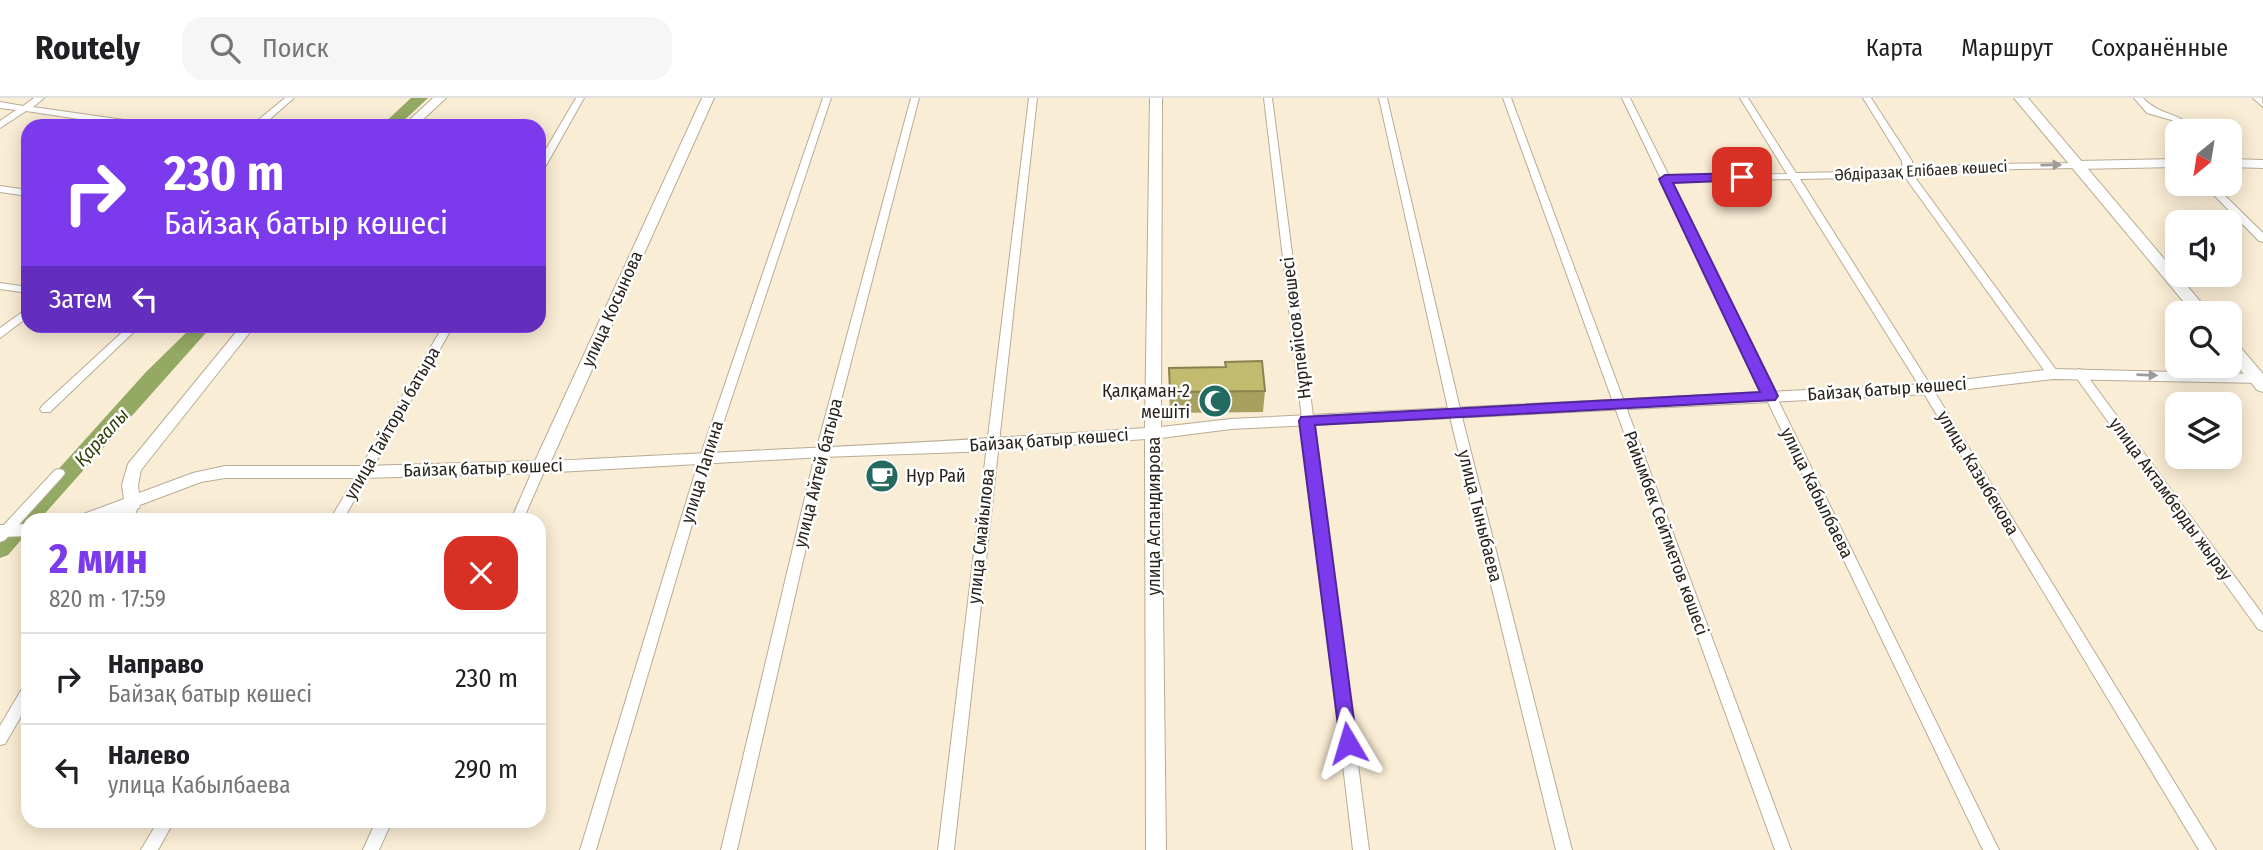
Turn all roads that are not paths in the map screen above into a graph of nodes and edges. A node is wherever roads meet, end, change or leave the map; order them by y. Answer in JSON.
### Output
{"nodes":[{"id":1,"x":40,"y":98,"type":"edge"},
{"id":2,"x":290,"y":98,"type":"edge"},
{"id":3,"x":440,"y":98,"type":"edge"},
{"id":4,"x":580,"y":98,"type":"edge"},
{"id":5,"x":708,"y":98,"type":"edge"},
{"id":6,"x":827,"y":98,"type":"edge"},
{"id":7,"x":915,"y":98,"type":"edge"},
{"id":8,"x":1033,"y":98,"type":"edge"},
{"id":9,"x":1156,"y":98,"type":"edge"},
{"id":10,"x":1269,"y":98,"type":"edge"},
{"id":11,"x":1383,"y":98,"type":"edge"},
{"id":12,"x":1507,"y":98,"type":"edge"},
{"id":13,"x":1626,"y":98,"type":"edge"},
{"id":14,"x":1744,"y":98,"type":"edge"},
{"id":15,"x":1867,"y":98,"type":"edge"},
{"id":16,"x":2021,"y":98,"type":"edge"},
{"id":17,"x":2137,"y":98,"type":"edge"},
{"id":18,"x":2257,"y":98,"type":"edge"},
{"id":19,"x":2263,"y":104,"type":"edge"},
{"id":20,"x":0,"y":105,"type":"edge"},
{"id":21,"x":25,"y":108,"type":"junction"},
{"id":22,"x":98,"y":119,"type":"edge"},
{"id":23,"x":264,"y":119,"type":"edge"},
{"id":24,"x":417,"y":119,"type":"edge"},
{"id":25,"x":2178,"y":119,"type":"edge"},
{"id":26,"x":0,"y":125,"type":"edge"},
{"id":27,"x":546,"y":157,"type":"edge"},
{"id":28,"x":2165,"y":163,"type":"edge"},
{"id":29,"x":2242,"y":163,"type":"edge"},
{"id":30,"x":2263,"y":164,"type":"edge"},
{"id":31,"x":2077,"y":165,"type":"junction"},
{"id":32,"x":1908,"y":174,"type":"junction"},
{"id":33,"x":1793,"y":175,"type":"junction"},
{"id":34,"x":1665,"y":179,"type":"junction"},
{"id":35,"x":0,"y":189,"type":"edge"},
{"id":36,"x":21,"y":192,"type":"edge"},
{"id":37,"x":2220,"y":196,"type":"edge"},
{"id":38,"x":2263,"y":239,"type":"edge"},
{"id":39,"x":0,"y":286,"type":"edge"},
{"id":40,"x":21,"y":289,"type":"edge"},
{"id":41,"x":2192,"y":301,"type":"edge"},
{"id":42,"x":21,"y":317,"type":"edge"},
{"id":43,"x":127,"y":333,"type":"edge"},
{"id":44,"x":242,"y":333,"type":"edge"},
{"id":45,"x":444,"y":333,"type":"edge"},
{"id":46,"x":0,"y":334,"type":"edge"},
{"id":47,"x":2242,"y":360,"type":"edge"},
{"id":48,"x":2079,"y":373,"type":"junction"},
{"id":49,"x":2053,"y":374,"type":"junction"},
{"id":50,"x":2261,"y":382,"type":"edge"},
{"id":51,"x":1927,"y":389,"type":"junction"},
{"id":52,"x":1770,"y":396,"type":"junction"},
{"id":53,"x":1619,"y":405,"type":"junction"},
{"id":54,"x":46,"y":409,"type":"dead end"},
{"id":55,"x":1455,"y":413,"type":"junction"},
{"id":56,"x":1306,"y":421,"type":"junction"},
{"id":57,"x":1153,"y":433,"type":"junction"},
{"id":58,"x":992,"y":445,"type":"junction"},
{"id":59,"x":822,"y":451,"type":"junction"},
{"id":60,"x":706,"y":457,"type":"junction"},
{"id":61,"x":540,"y":467,"type":"junction"},
{"id":62,"x":363,"y":472,"type":"junction"},
{"id":63,"x":59,"y":473,"type":"dead end"},
{"id":64,"x":133,"y":503,"type":"junction"},
{"id":65,"x":25,"y":513,"type":"edge"},
{"id":66,"x":104,"y":513,"type":"edge"},
{"id":67,"x":129,"y":513,"type":"edge"},
{"id":68,"x":340,"y":513,"type":"edge"},
{"id":69,"x":520,"y":513,"type":"edge"},
{"id":70,"x":21,"y":518,"type":"edge"},
{"id":71,"x":9,"y":532,"type":"edge"},
{"id":72,"x":2263,"y":625,"type":"edge"},
{"id":73,"x":21,"y":703,"type":"edge"},
{"id":74,"x":0,"y":739,"type":"edge"},
{"id":75,"x":162,"y":828,"type":"edge"},
{"id":76,"x":381,"y":828,"type":"edge"},
{"id":77,"x":149,"y":850,"type":"edge"},
{"id":78,"x":371,"y":850,"type":"edge"},
{"id":79,"x":588,"y":850,"type":"edge"},
{"id":80,"x":729,"y":850,"type":"edge"},
{"id":81,"x":946,"y":850,"type":"edge"},
{"id":82,"x":1156,"y":850,"type":"edge"},
{"id":83,"x":1361,"y":850,"type":"edge"},
{"id":84,"x":1564,"y":850,"type":"edge"},
{"id":85,"x":1783,"y":850,"type":"edge"},
{"id":86,"x":1991,"y":850,"type":"edge"},
{"id":87,"x":2208,"y":850,"type":"edge"}],
"edges":[{"from":1,"to":21,"type":"street"},
{"from":2,"to":23,"type":"street"},
{"from":3,"to":24,"type":"street"},
{"from":4,"to":27,"type":"street"},
{"from":5,"to":61,"type":"street","name":"улица Косынова"},
{"from":6,"to":60,"type":"street","name":"улица Лапина"},
{"from":7,"to":59,"type":"street","name":"улица Айтей батыра"},
{"from":8,"to":58,"type":"street","name":"улица Смайылова"},
{"from":9,"to":57,"type":"street","name":"улица Аспандиярова"},
{"from":10,"to":56,"type":"street","name":"Нұрпейісов көшесі"},
{"from":11,"to":55,"type":"street","name":"улица Тыныбаева"},
{"from":12,"to":53,"type":"street","name":"Райымбек Сейтметов көшесі"},
{"from":13,"to":34,"type":"street","name":"улица Кабылбаева"},
{"from":14,"to":33,"type":"street","name":"улица Казыбекова"},
{"from":15,"to":32,"type":"street"},
{"from":16,"to":31,"type":"main road"},
{"from":17,"to":25,"type":"street"},
{"from":18,"to":19,"type":"street"},
{"from":20,"to":21,"type":"street"},
{"from":21,"to":22,"type":"street"},
{"from":21,"to":26,"type":"street"},
{"from":28,"to":31,"type":"street","name":"Әбдіразақ Елібаев көшесі"},
{"from":29,"to":30,"type":"street"},
{"from":32,"to":31,"type":"street","name":"Әбдіразақ Елібаев көшесі","one_way":true},
{"from":31,"to":41,"type":"main road"},
{"from":32,"to":33,"type":"street","name":"Әбдіразақ Елібаев көшесі"},
{"from":32,"to":49,"type":"street"},
{"from":33,"to":34,"type":"street","name":"Әбдіразақ Елібаев көшесі"},
{"from":33,"to":51,"type":"street","name":"улица Казыбекова"},
{"from":34,"to":52,"type":"street","name":"улица Кабылбаева"},
{"from":35,"to":36,"type":"street"},
{"from":37,"to":38,"type":"street"},
{"from":39,"to":40,"type":"street"},
{"from":42,"to":46,"type":"street"},
{"from":43,"to":54,"type":"street"},
{"from":44,"to":64,"type":"street"},
{"from":45,"to":62,"type":"street","name":"улица Тайторы батыра"},
{"from":47,"to":50,"type":"main road"},
{"from":48,"to":49,"type":"street","name":"Байзақ батыр көшесі"},
{"from":48,"to":50,"type":"street","name":"Байзақ батыр көшесі","one_way":true},
{"from":48,"to":72,"type":"street","name":"улица Актамберды жырау"},
{"from":49,"to":51,"type":"street","name":"Байзақ батыр көшесі"},
{"from":51,"to":52,"type":"street","name":"Байзақ батыр көшесі"},
{"from":51,"to":87,"type":"street","name":"улица Казыбекова"},
{"from":52,"to":53,"type":"street","name":"Байзақ батыр көшесі"},
{"from":52,"to":86,"type":"street","name":"улица Кабылбаева"},
{"from":53,"to":55,"type":"street","name":"Байзақ батыр көшесі"},
{"from":53,"to":85,"type":"street","name":"Райымбек Сейтметов көшесі"},
{"from":55,"to":56,"type":"street","name":"Байзақ батыр көшесі"},
{"from":55,"to":84,"type":"street","name":"улица Тыныбаева"},
{"from":56,"to":57,"type":"street","name":"Байзақ батыр көшесі"},
{"from":56,"to":83,"type":"street","name":"Нұрпейісов көшесі"},
{"from":57,"to":58,"type":"street","name":"Байзақ батыр көшесі"},
{"from":57,"to":82,"type":"street","name":"улица Аспандиярова"},
{"from":58,"to":59,"type":"street","name":"Байзақ батыр көшесі"},
{"from":58,"to":81,"type":"street","name":"улица Смайылова"},
{"from":59,"to":60,"type":"street","name":"Байзақ батыр көшесі"},
{"from":59,"to":80,"type":"street","name":"улица Айтей батыра"},
{"from":60,"to":61,"type":"street","name":"Байзақ батыр көшесі"},
{"from":60,"to":79,"type":"street","name":"улица Лапина"},
{"from":61,"to":62,"type":"street","name":"Байзақ батыр көшесі"},
{"from":61,"to":69,"type":"street","name":"улица Косынова"},
{"from":62,"to":64,"type":"street","name":"Байзақ батыр көшесі"},
{"from":62,"to":68,"type":"street","name":"улица Тайторы батыра"},
{"from":63,"to":65,"type":"street"},
{"from":64,"to":66,"type":"street","name":"Байзақ батыр көшесі"},
{"from":64,"to":67,"type":"street"},
{"from":70,"to":71,"type":"street"},
{"from":73,"to":74,"type":"street"},
{"from":75,"to":77,"type":"street"},
{"from":76,"to":78,"type":"street"}]}
